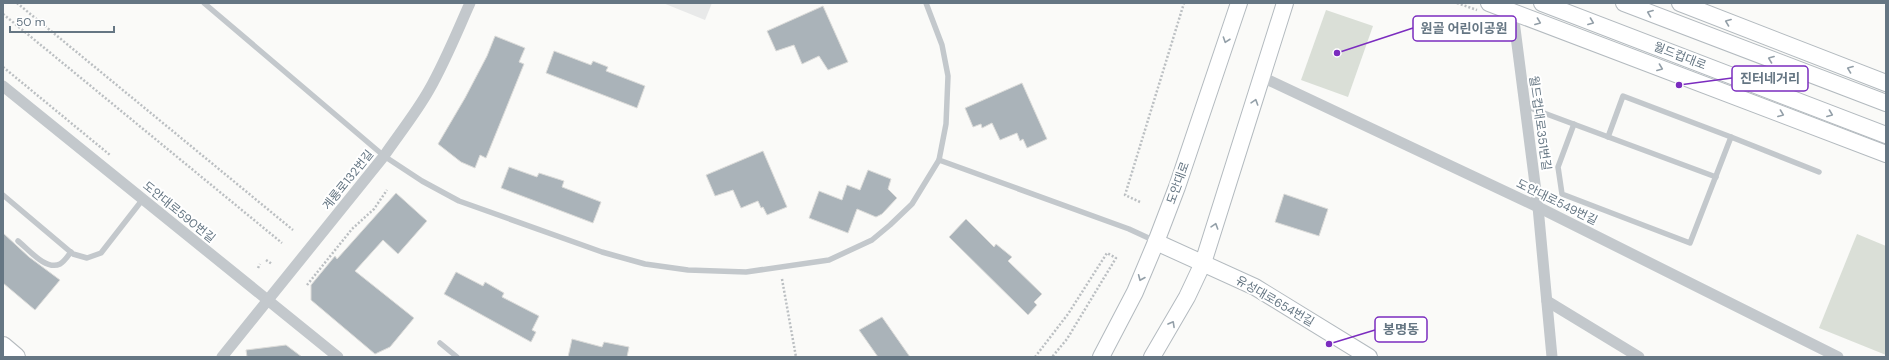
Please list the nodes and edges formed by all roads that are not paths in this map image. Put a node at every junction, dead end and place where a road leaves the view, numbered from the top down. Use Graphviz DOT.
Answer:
graph roads {
  1 [pos="204,3"];
  2 [pos="470,3"];
  3 [pos="926,3"];
  4 [pos="1239,3"];
  5 [pos="1286,3"];
  6 [pos="1489,3"];
  7 [pos="1542,3"];
  8 [pos="1624,3"];
  9 [pos="1680,3"];
  10 [pos="1513,13"];
  11 [pos="1262,77"];
  12 [pos="1886,83"];
  13 [pos="3,86"];
  14 [pos="1886,103"];
  15 [pos="1524,106"];
  16 [pos="1574,124"];
  17 [pos="1886,135"];
  18 [pos="1608,137"];
  19 [pos="1731,137"];
  20 [pos="1886,154"];
  21 [pos="384,156"];
  22 [pos="939,160"];
  23 [pos="1819,172"];
  24 [pos="1716,177"];
  25 [pos="3,195"];
  26 [pos="143,199"];
  27 [pos="1538,207"];
  28 [pos="18,241"];
  29 [pos="1156,242"];
  30 [pos="71,252"];
  31 [pos="1204,263"];
  32 [pos="268,301"];
  33 [pos="1547,301"];
  34 [pos="440,343"];
  35 [pos="3,346"];
  36 [pos="16,357"];
  37 [pos="222,357"];
  38 [pos="338,357"];
  39 [pos="456,357"];
  40 [pos="1101,357"];
  41 [pos="1152,357"];
  42 [pos="1369,357"];
  43 [pos="1552,357"];
  44 [pos="1639,357"];
  45 [pos="1838,357"];
  1 -- 21 [label="lane"];
  2 -- 21 [label="street, 계룡로132번길"];
  3 -- 22 [label="lane"];
  4 -- 29 [label="street, 도안대로, one-way"];
  5 -- 11 [label="street"];
  6 -- 10 [label="street"];
  7 -- 17 [label="street, 월드컵대로, one-way"];
  14 -- 8 [label="street, one-way"];
  12 -- 9 [label="street, one-way"];
  10 -- 15 [label="street, 월드컵대로351번길"];
  10 -- 20 [label="street, one-way"];
  11 -- 27 [label="street, 도안대로549번길"];
  31 -- 11 [label="street, one-way"];
  13 -- 26 [label="street, 도안대로590번길"];
  15 -- 16 [label="lane"];
  15 -- 27 [label="street, 월드컵대로351번길"];
  16 -- 18 [label="lane"];
  16 -- 24 [label="lane"];
  18 -- 19 [label="lane"];
  18 -- 24 [label="lane"];
  19 -- 23 [label="lane"];
  19 -- 24 [label="lane"];
  21 -- 22 [label="lane"];
  21 -- 32 [label="street, 계룡로132번길"];
  22 -- 29 [label="lane"];
  25 -- 30 [label="lane"];
  26 -- 30 [label="lane"];
  26 -- 32 [label="street, 도안대로590번길"];
  27 -- 33 [label="street, 월드컵대로351번길"];
  27 -- 45 [label="street, 도안대로549번길"];
  28 -- 30 [label="lane"];
  29 -- 31 [label="street, 유성대로654번길"];
  29 -- 40 [label="street, 도안대로, one-way"];
  41 -- 31 [label="street, one-way"];
  31 -- 42 [label="street, 유성대로654번길"];
  32 -- 37 [label="street, 계룡로132번길"];
  32 -- 38 [label="street, 도안대로590번길"];
  33 -- 43 [label="street, 월드컵대로351번길"];
  33 -- 44 [label="street"];
  34 -- 39 [label="lane"];
  35 -- 36 [label="main road"];
}
